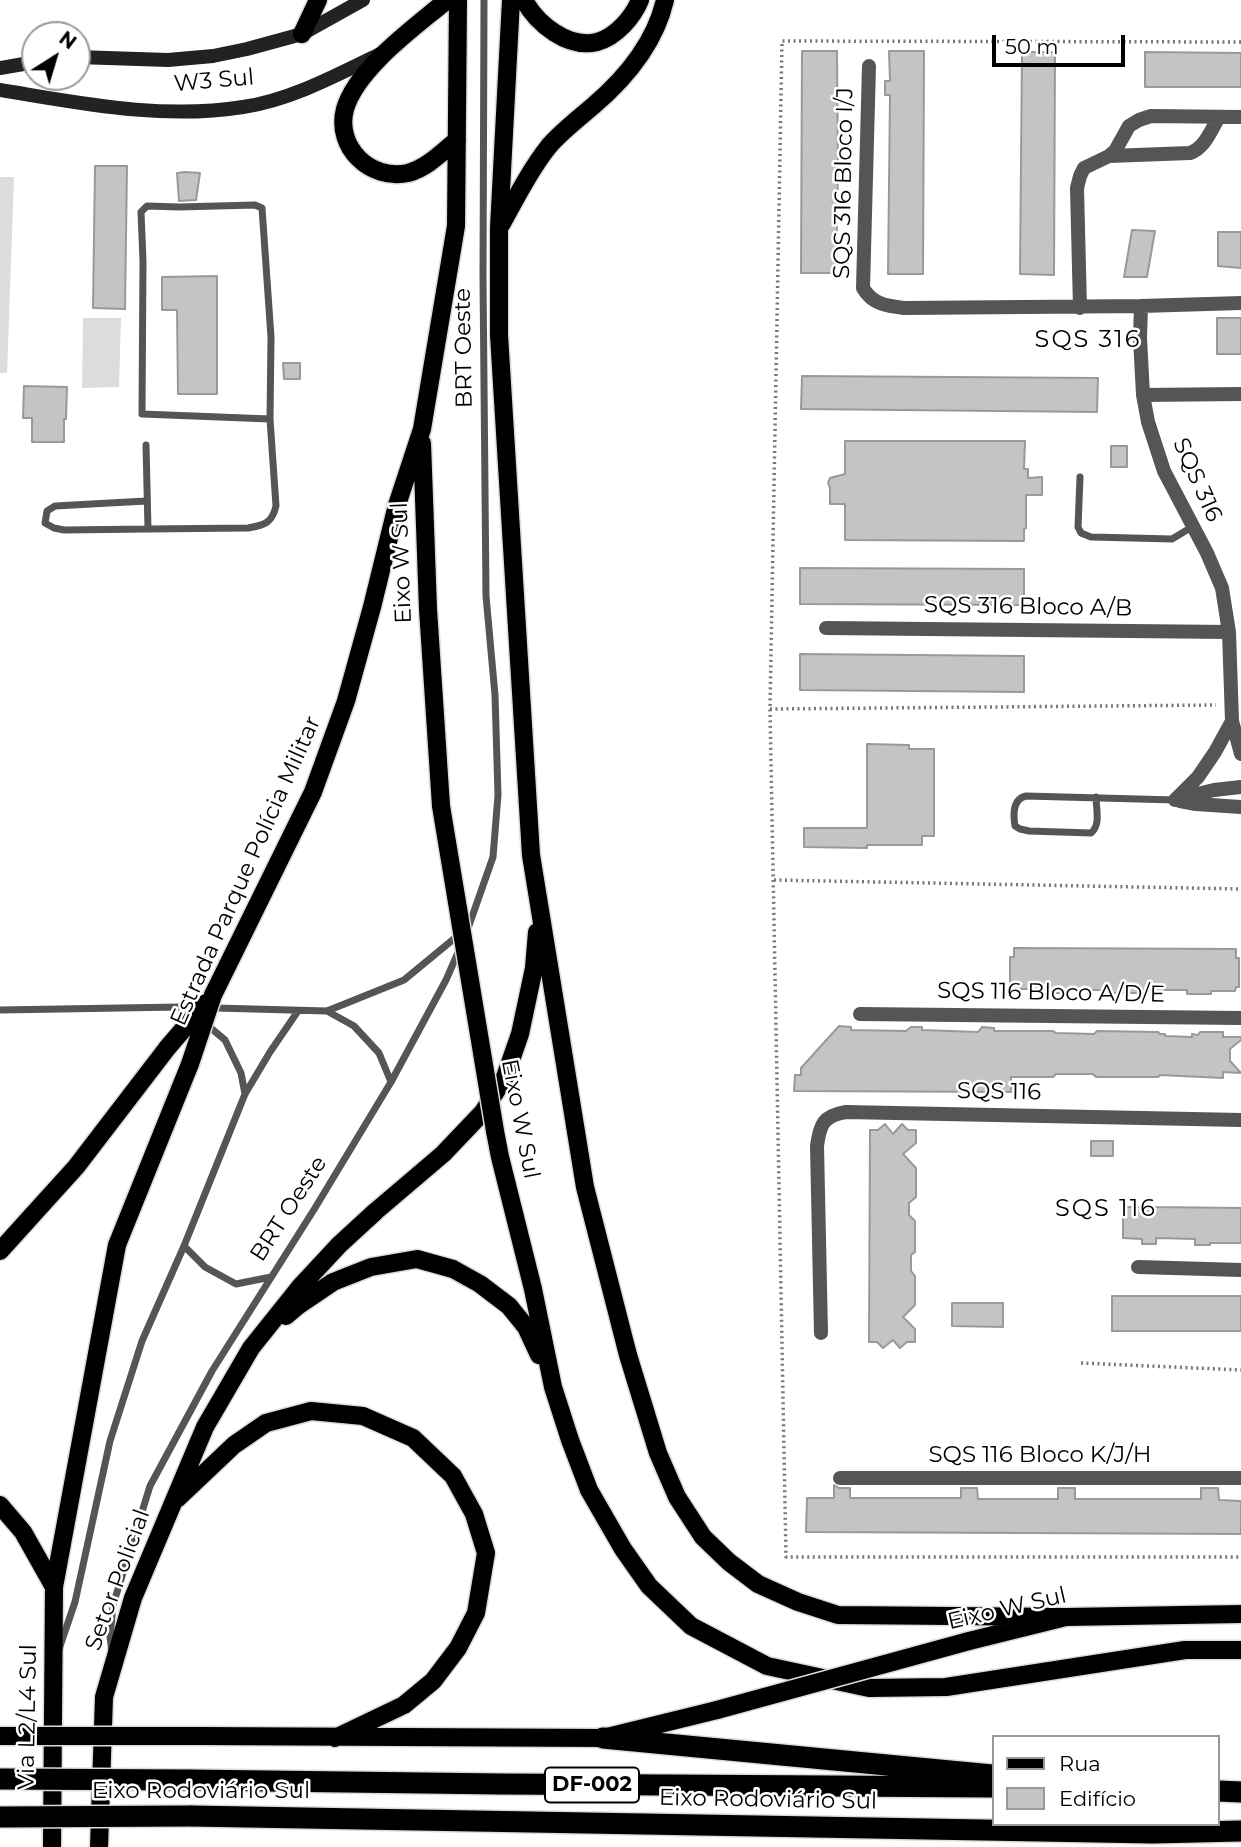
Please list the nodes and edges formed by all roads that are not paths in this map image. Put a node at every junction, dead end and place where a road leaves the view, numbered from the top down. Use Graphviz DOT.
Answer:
graph roads {
  1 [pos="318,0"];
  2 [pos="363,0"];
  3 [pos="447,0"];
  4 [pos="458,0"];
  5 [pos="511,0"];
  6 [pos="524,0"];
  7 [pos="640,0"];
  8 [pos="665,0"];
  9 [pos="484,2"];
  10 [pos="302,34"];
  11 [pos="387,50"];
  12 [pos="91,57"];
  13 [pos="21,64"];
  14 [pos="869,66"];
  15 [pos="0,68"];
  16 [pos="0,90"];
  17 [pos="1219,117"];
  18 [pos="1241,117"];
  19 [pos="457,140"];
  20 [pos="1109,156"];
  21 [pos="499,228"];
  22 [pos="1241,303"];
  23 [pos="1141,306"];
  24 [pos="1080,308"];
  25 [pos="1241,394"];
  26 [pos="1143,395"];
  27 [pos="270,419"];
  28 [pos="422,429"];
  29 [pos="146,445"];
  30 [pos="1080,477"];
  31 [pos="146,501"];
  32 [pos="1192,527"];
  33 [pos="148,528"];
  34 [pos="826,628"];
  35 [pos="1229,632"];
  36 [pos="1236,721"];
  37 [pos="1241,754"];
  38 [pos="1241,787"];
  39 [pos="1096,797"];
  40 [pos="1175,800"];
  41 [pos="1241,807"];
  42 [pos="539,908"];
  43 [pos="469,926"];
  44 [pos="213,995"];
  45 [pos="179,1007"];
  46 [pos="0,1010"];
  47 [pos="327,1011"];
  48 [pos="298,1012"];
  49 [pos="860,1014"];
  50 [pos="1241,1018"];
  51 [pos="391,1082"];
  52 [pos="245,1094"];
  53 [pos="1241,1120"];
  54 [pos="184,1246"];
  55 [pos="0,1251"];
  56 [pos="1138,1267"];
  57 [pos="1241,1270"];
  58 [pos="271,1277"];
  59 [pos="821,1333"];
  60 [pos="251,1348"];
  61 [pos="554,1387"];
  62 [pos="840,1478"];
  63 [pos="1241,1478"];
  64 [pos="171,1504"];
  65 [pos="0,1505"];
  66 [pos="54,1587"];
  67 [pos="1241,1614"];
  68 [pos="1066,1617"];
  69 [pos="1241,1650"];
  70 [pos="54,1666"];
  71 [pos="113,1666"];
  72 [pos="0,1736"];
  73 [pos="335,1738"];
  74 [pos="603,1738"];
  75 [pos="992,1775"];
  76 [pos="0,1779"];
  77 [pos="992,1787"];
  78 [pos="1220,1791"];
  79 [pos="1241,1792"];
  80 [pos="0,1817"];
  81 [pos="1241,1831"];
  82 [pos="1153,1833"];
  83 [pos="52,1847"];
  84 [pos="99,1847"];
  85 [pos="1072,1847"];
  1 -- 10 [label="main road"];
  2 -- 10 [label="street, W3 Sul"];
  3 -- 11 [label="main road, W3 Sul"];
  4 -- 19 [label="main road, Estrada Parque Polícia Militar"];
  5 -- 21 [label="main road"];
  6 -- 7 [label="main road"];
  8 -- 21 [label="main road"];
  9 -- 43 [label="lane, BRT Oeste"];
  10 -- 12 [label="street, W3 Sul"];
  11 -- 16 [label="street, W3 Sul"];
  11 -- 19 [label="main road"];
  13 -- 15 [label="street"];
  14 -- 24 [label="street, SQS 316 Bloco I/J"];
  17 -- 18 [label="street"];
  17 -- 20 [label="street"];
  17 -- 20 [label="street"];
  19 -- 28 [label="main road, Estrada Parque Polícia Militar"];
  20 -- 24 [label="street"];
  21 -- 42 [label="main road"];
  22 -- 23 [label="street"];
  23 -- 24 [label="street"];
  23 -- 26 [label="street, SQS 316"];
  25 -- 26 [label="street"];
  26 -- 32 [label="street, SQS 316"];
  27 -- 27 [label="lane"];
  27 -- 33 [label="lane"];
  28 -- 44 [label="main road, Estrada Parque Polícia Militar"];
  28 -- 61 [label="main road, Eixo W Sul, bridge"];
  29 -- 31 [label="lane"];
  30 -- 32 [label="lane"];
  31 -- 33 [label="lane"];
  31 -- 33 [label="lane"];
  32 -- 35 [label="street, SQS 316"];
  34 -- 35 [label="street, SQS 316 Bloco A/B"];
  35 -- 36 [label="street, SQS 316"];
  36 -- 37 [label="street, SQS 316"];
  36 -- 40 [label="street"];
  38 -- 40 [label="street"];
  39 -- 39 [label="lane"];
  39 -- 40 [label="lane"];
  40 -- 41 [label="street"];
  42 -- 60 [label="main road"];
  42 -- 68 [label="main road"];
  43 -- 47 [label="lane"];
  43 -- 51 [label="lane, BRT Oeste"];
  44 -- 55 [label="main road, bridge"];
  44 -- 66 [label="main road, Estrada Parque Polícia Militar, bridge"];
  45 -- 46 [label="lane"];
  45 -- 48 [label="lane"];
  45 -- 52 [label="lane"];
  47 -- 48 [label="lane"];
  47 -- 51 [label="lane"];
  48 -- 52 [label="lane"];
  49 -- 50 [label="street, SQS 116 Bloco A/D/E"];
  51 -- 58 [label="lane, BRT Oeste"];
  52 -- 54 [label="lane"];
  53 -- 59 [label="street, SQS 116"];
  54 -- 58 [label="lane, BRT Oeste"];
  54 -- 70 [label="lane"];
  56 -- 57 [label="street"];
  58 -- 71 [label="lane"];
  60 -- 61 [label="main road"];
  60 -- 64 [label="main road, Setor Policial"];
  61 -- 69 [label="main road, Eixo W Sul"];
  62 -- 63 [label="street, SQS 116 Bloco K/J/H"];
  64 -- 71 [label="main road, Setor Policial"];
  64 -- 73 [label="main road"];
  65 -- 66 [label="main road"];
  66 -- 70 [label="main road, Via L2/L4 Sul"];
  67 -- 68 [label="main road, Eixo W Sul"];
  68 -- 74 [label="main road, Eixo W Sul, bridge"];
  70 -- 83 [label="main road, Via L2/L4 Sul"];
  71 -- 84 [label="main road, Setor Policial"];
  72 -- 73 [label="main road, Eixo W Sul, bridge"];
  73 -- 74 [label="main road, Eixo W Sul"];
  74 -- 75 [label="highway"];
  76 -- 77 [label="highway, Eixo Rodoviário Sul / DF-002, bridge"];
  78 -- 79 [label="highway"];
  80 -- 82 [label="highway, Eixo Rodoviário Sul / DF-002, bridge"];
  81 -- 82 [label="highway, Eixo Rodoviário Sul / DF-002"];
  82 -- 85 [label="highway"];
}
